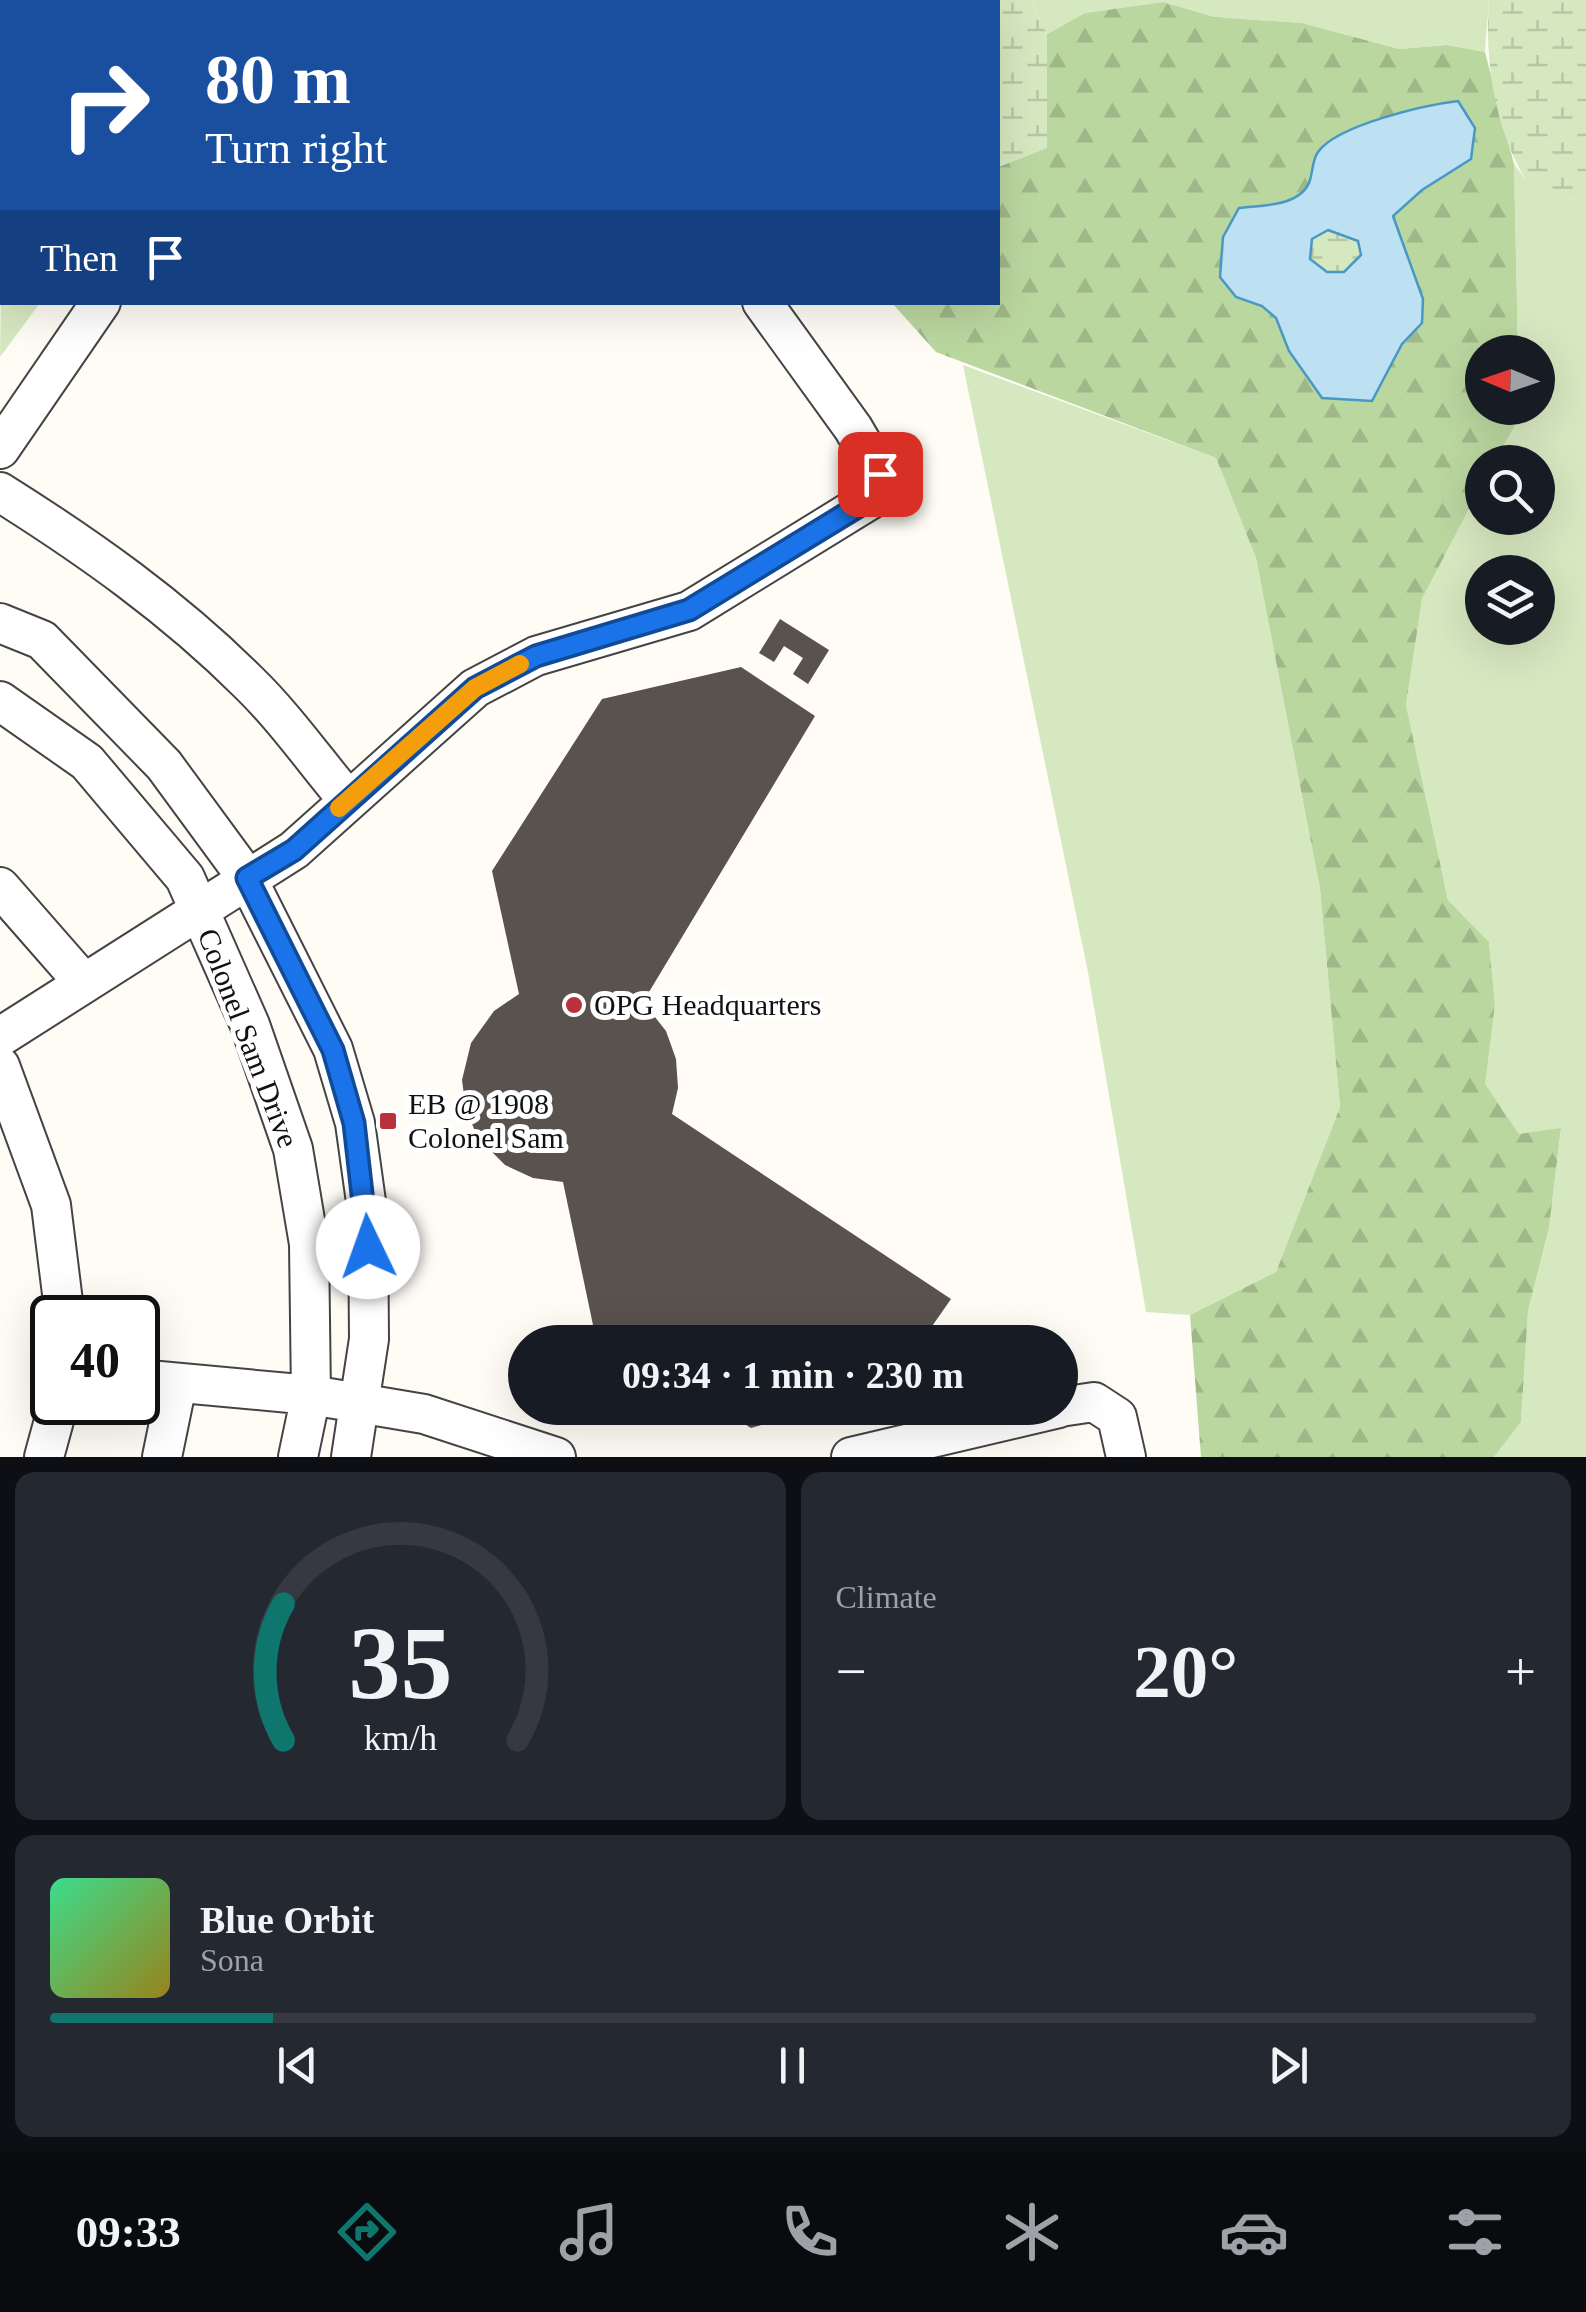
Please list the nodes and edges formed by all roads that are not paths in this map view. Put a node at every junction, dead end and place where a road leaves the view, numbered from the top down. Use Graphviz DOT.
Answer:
graph roads {
  1 [pos="99,305"];
  2 [pos="764,305"];
  3 [pos="0,449"];
  4 [pos="0,492"];
  5 [pos="0,622"];
  6 [pos="0,701"];
  7 [pos="348,800"];
  8 [pos="247,878"];
  9 [pos="0,887"];
  10 [pos="199,910"];
  11 [pos="84,983"];
  12 [pos="0,1037"];
  13 [pos="0,1066"];
  14 [pos="62,1295"];
  15 [pos="160,1382"];
  16 [pos="178,1384"];
  17 [pos="311,1395"];
  18 [pos="1078,1404"];
  19 [pos="361,1405"];
  20 [pos="53,1425"];
  21 [pos="985,1425"];
  22 [pos="491,1447"];
  23 [pos="44,1457"];
  24 [pos="162,1457"];
  25 [pos="298,1457"];
  26 [pos="351,1457"];
  27 [pos="556,1457"];
  28 [pos="852,1457"];
  29 [pos="1126,1457"];
  1 -- 3 [label="street"];
  2 -- 7 [label="street"];
  4 -- 7 [label="street"];
  5 -- 8 [label="street, Colonel Sam Drive"];
  6 -- 10 [label="street, Colonel Sam Drive"];
  7 -- 8 [label="street"];
  8 -- 10 [label="street"];
  8 -- 19 [label="street, Colonel Sam Drive"];
  9 -- 11 [label="street"];
  10 -- 11 [label="street"];
  10 -- 17 [label="street, Colonel Sam Drive"];
  11 -- 12 [label="street"];
  13 -- 14 [label="street"];
  15 -- 16 [label="street"];
  16 -- 17 [label="street"];
  16 -- 24 [label="street"];
  17 -- 19 [label="street"];
  17 -- 25 [label="street, Colonel Sam Drive"];
  18 -- 29 [label="street"];
  19 -- 22 [label="street"];
  19 -- 26 [label="street, Colonel Sam Drive"];
  20 -- 23 [label="street"];
  21 -- 28 [label="street"];
  22 -- 27 [label="street"];
}
